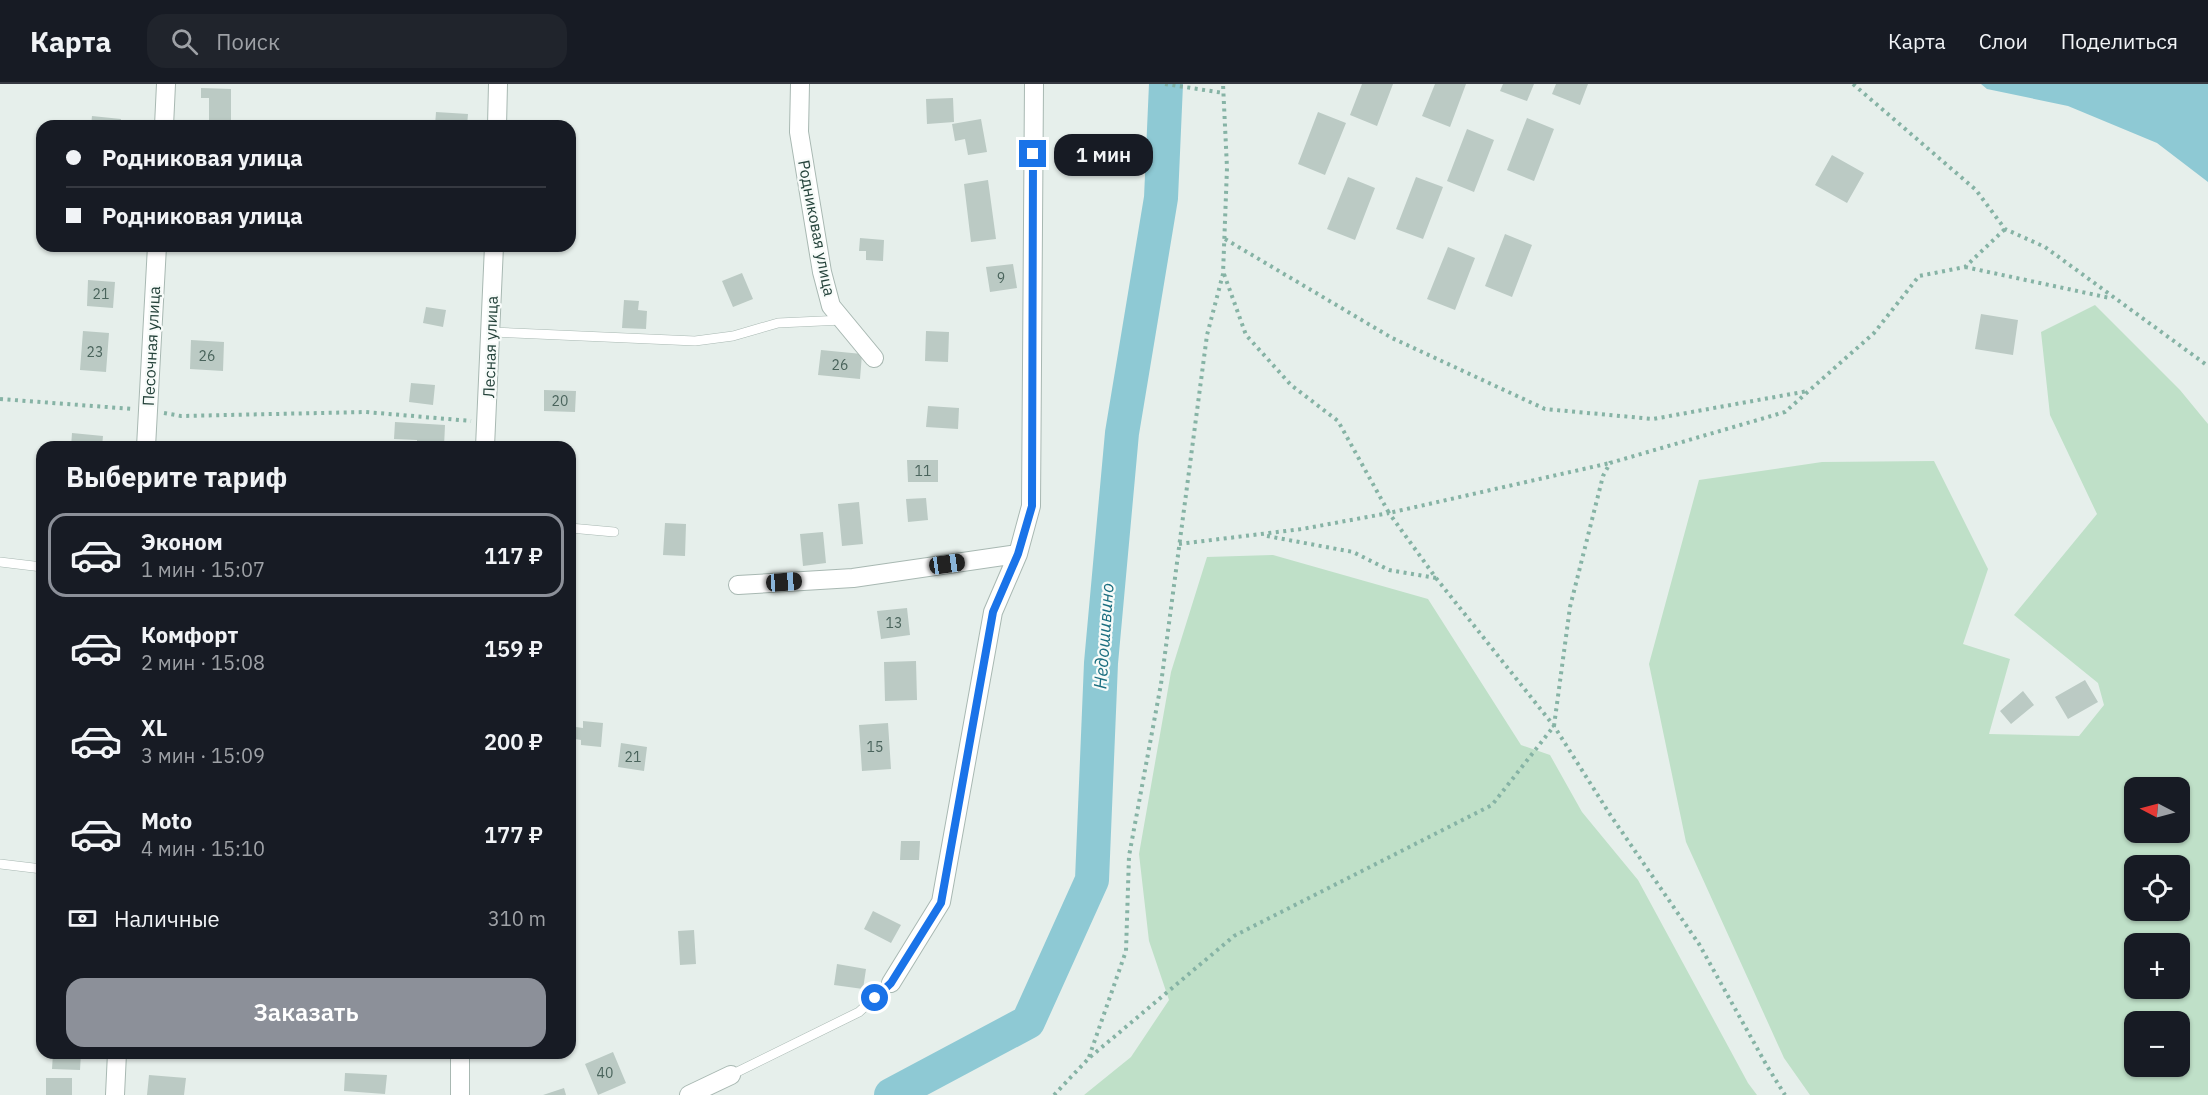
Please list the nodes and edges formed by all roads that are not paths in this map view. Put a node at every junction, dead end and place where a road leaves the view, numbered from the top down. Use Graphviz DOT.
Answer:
graph roads {
  1 [pos="166,84"];
  2 [pos="498,84"];
  3 [pos="800,84"];
  4 [pos="1034,84"];
  5 [pos="164,120"];
  6 [pos="497,120"];
  7 [pos="157,252"];
  8 [pos="494,252"];
  9 [pos="843,320"];
  10 [pos="491,332"];
  11 [pos="873,358"];
  12 [pos="146,441"];
  13 [pos="485,441"];
  14 [pos="576,529"];
  15 [pos="614,532"];
  16 [pos="1018,554"];
  17 [pos="0,562"];
  18 [pos="36,566"];
  19 [pos="738,585"];
  20 [pos="0,864"];
  21 [pos="36,868"];
  22 [pos="891,983"];
  23 [pos="117,1059"];
  24 [pos="460,1059"];
  25 [pos="731,1075"];
  26 [pos="115,1095"];
  27 [pos="460,1095"];
  28 [pos="689,1095"];
  1 -- 5 [label="street"];
  2 -- 6 [label="street"];
  3 -- 9 [label="street, Родниковая улица"];
  4 -- 16 [label="street"];
  7 -- 12 [label="street, Песочная улица"];
  8 -- 10 [label="street, Лесная улица"];
  9 -- 10 [label="lane"];
  9 -- 11 [label="street, Родниковая улица"];
  10 -- 13 [label="street, Лесная улица"];
  14 -- 15 [label="lane"];
  16 -- 19 [label="street"];
  16 -- 22 [label="street"];
  17 -- 18 [label="lane"];
  20 -- 21 [label="lane"];
  22 -- 25 [label="lane"];
  23 -- 26 [label="street"];
  24 -- 27 [label="street"];
  25 -- 28 [label="street"];
}
